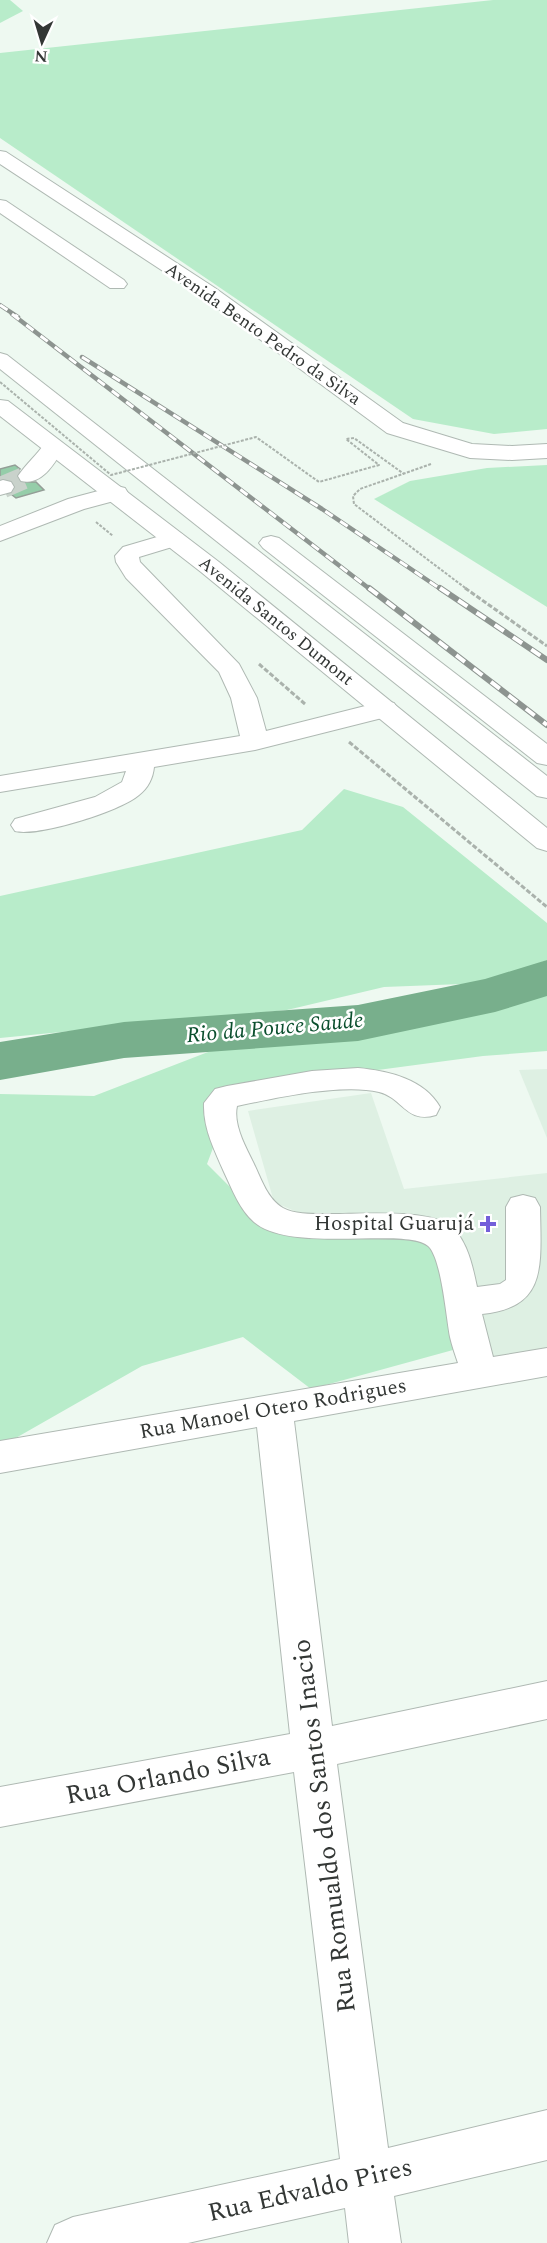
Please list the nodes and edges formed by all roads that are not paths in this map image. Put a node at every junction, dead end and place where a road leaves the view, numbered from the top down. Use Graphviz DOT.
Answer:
graph roads {
  1 [pos="0,156"];
  2 [pos="0,205"];
  3 [pos="117,284"];
  4 [pos="0,335"];
  5 [pos="0,359"];
  6 [pos="0,406"];
  7 [pos="53,448"];
  8 [pos="547,451"];
  9 [pos="29,476"];
  10 [pos="117,494"];
  11 [pos="208,494"];
  12 [pos="76,504"];
  13 [pos="0,512"];
  14 [pos="255,531"];
  15 [pos="0,534"];
  16 [pos="174,539"];
  17 [pos="386,709"];
  18 [pos="255,742"];
  19 [pos="547,757"];
  20 [pos="140,761"];
  21 [pos="0,784"];
  22 [pos="547,790"];
  23 [pos="25,825"];
  24 [pos="547,842"];
  25 [pos="424,1107"];
  26 [pos="523,1207"];
  27 [pos="462,1302"];
  28 [pos="547,1362"];
  29 [pos="480,1374"];
  30 [pos="274,1408"];
  31 [pos="0,1457"];
  32 [pos="547,1700"];
  33 [pos="313,1749"];
  34 [pos="0,1807"];
  35 [pos="547,2135"];
  36 [pos="367,2178"];
  37 [pos="73,2243"];
  38 [pos="375,2243"];
  1 -- 8 [label="street, Avenida Bento Pedro da Silva"];
  2 -- 3 [label="street"];
  4 -- 11 [label="street"];
  5 -- 22 [label="street, Avenida Santos Dumont"];
  6 -- 7 [label="street, Avenida Santos Dumont"];
  7 -- 9 [label="street"];
  7 -- 10 [label="street, Avenida Santos Dumont"];
  10 -- 12 [label="street"];
  10 -- 16 [label="street, Avenida Santos Dumont"];
  12 -- 13 [label="street"];
  12 -- 15 [label="street"];
  14 -- 19 [label="street"];
  16 -- 17 [label="street, Avenida Santos Dumont"];
  16 -- 18 [label="street"];
  17 -- 18 [label="street"];
  17 -- 24 [label="street, Avenida Santos Dumont"];
  18 -- 20 [label="street"];
  20 -- 21 [label="street"];
  20 -- 23 [label="street"];
  25 -- 27 [label="street"];
  26 -- 27 [label="street"];
  27 -- 29 [label="street"];
  28 -- 29 [label="street, Rua Manoel Otero Rodrigues"];
  29 -- 30 [label="street, Rua Manoel Otero Rodrigues"];
  30 -- 31 [label="street, Rua Manoel Otero Rodrigues"];
  30 -- 33 [label="street, Rua Romualdo dos Santos Inacio"];
  32 -- 33 [label="street, Rua Orlando Silva"];
  33 -- 34 [label="street, Rua Orlando Silva"];
  33 -- 36 [label="street, Rua Romualdo dos Santos Inacio"];
  35 -- 36 [label="street, Rua Edvaldo Pires"];
  36 -- 37 [label="street, Rua Edvaldo Pires"];
  36 -- 38 [label="street, Rua Romualdo dos Santos Inacio"];
}
